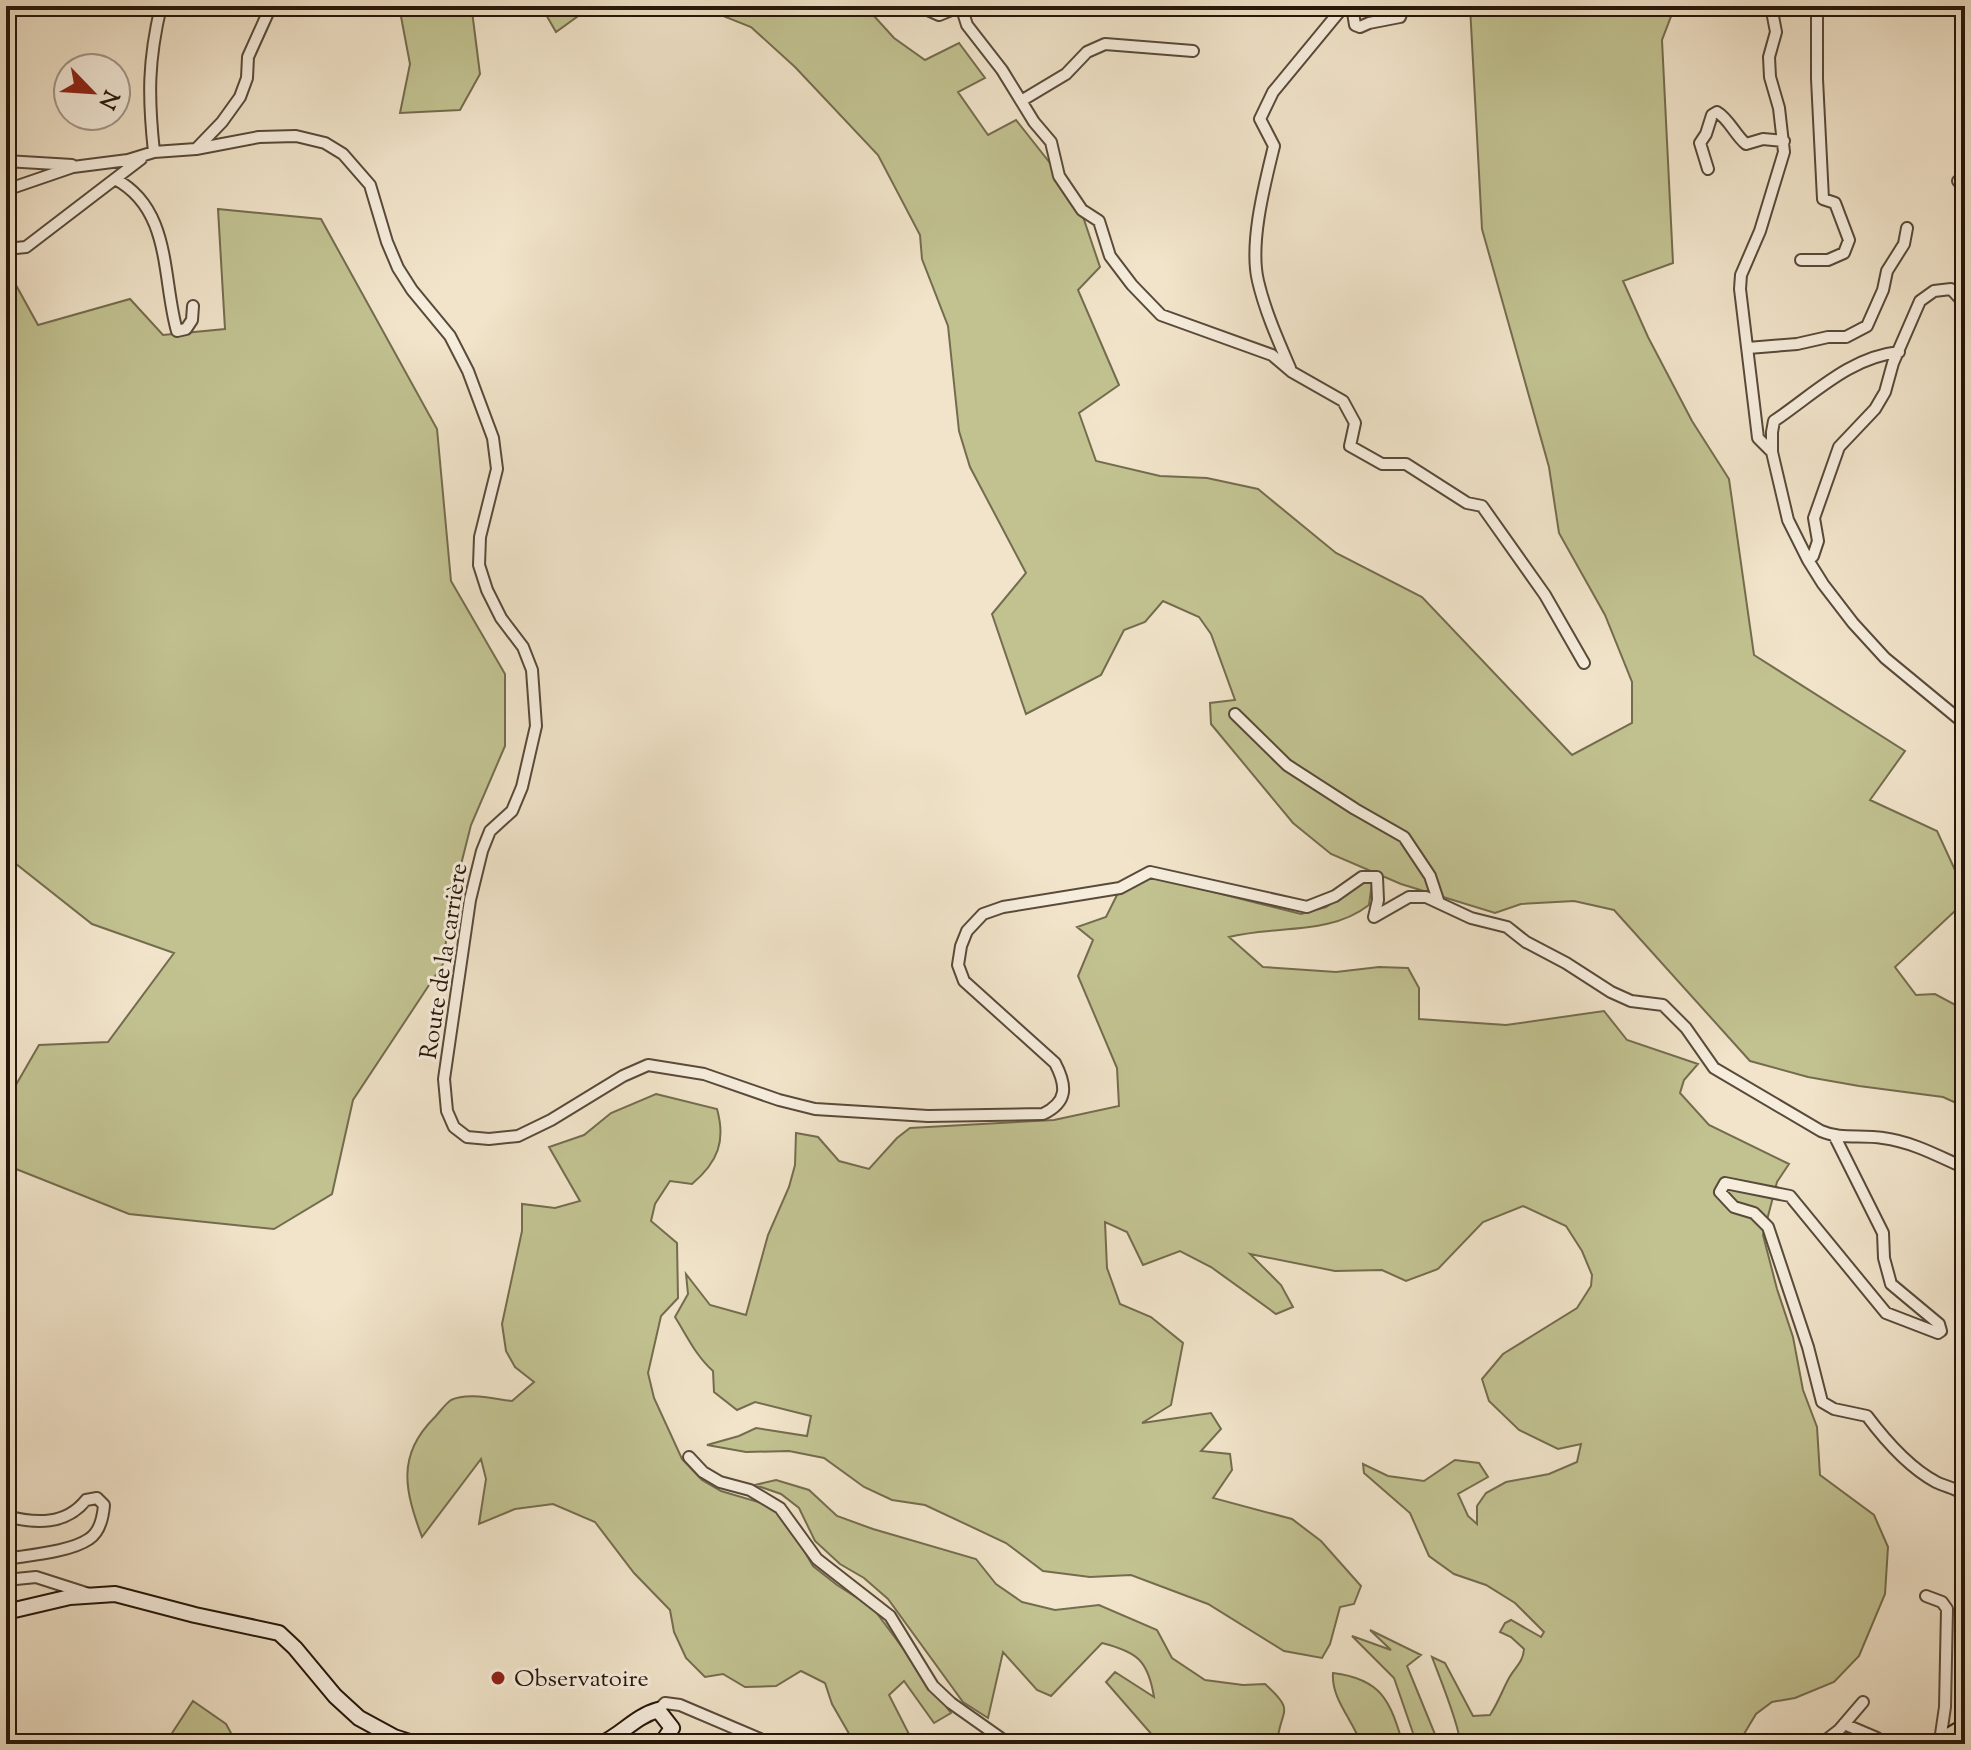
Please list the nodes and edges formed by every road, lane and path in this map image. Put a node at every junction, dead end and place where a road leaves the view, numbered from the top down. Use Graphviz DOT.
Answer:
graph roads {
  1 [pos="161,6"];
  2 [pos="271,6"];
  3 [pos="919,6"];
  4 [pos="961,6"];
  5 [pos="1344,6"];
  6 [pos="1352,6"];
  7 [pos="1404,6"];
  8 [pos="1771,6"];
  9 [pos="1817,6"];
  10 [pos="1193,51"];
  11 [pos="1021,101"];
  12 [pos="1784,141"];
  13 [pos="196,149"];
  14 [pos="154,152"];
  15 [pos="143,157"];
  16 [pos="6,161"];
  17 [pos="84,166"];
  18 [pos="1708,169"];
  19 [pos="115,179"];
  20 [pos="6,190"];
  21 [pos="1907,228"];
  22 [pos="6,249"];
  23 [pos="1801,260"];
  24 [pos="1965,304"];
  25 [pos="193,306"];
  26 [pos="1748,348"];
  27 [pos="1899,352"];
  28 [pos="1292,372"];
  29 [pos="1772,452"];
  30 [pos="1808,560"];
  31 [pos="1584,663"];
  32 [pos="1235,714"];
  33 [pos="1965,724"];
  34 [pos="1439,903"];
  35 [pos="1835,1137"];
  36 [pos="1965,1168"];
  37 [pos="689,1457"];
  38 [pos="1965,1495"];
  39 [pos="6,1516"];
  40 [pos="6,1559"];
  41 [pos="6,1580"];
  42 [pos="91,1595"];
  43 [pos="1926,1596"];
  44 [pos="6,1612"];
  45 [pos="1863,1702"];
  46 [pos="658,1710"];
  47 [pos="1844,1724"];
  48 [pos="1963,1733"];
  49 [pos="1877,1738"];
  50 [pos="780,1742"];
  51 [pos="766,1743"];
  52 [pos="1939,1743"];
  53 [pos="416,1744"];
  54 [pos="601,1744"];
  55 [pos="661,1744"];
  56 [pos="1009,1744"];
  57 [pos="1821,1744"];
  1 -- 14 [label="street"];
  2 -- 13 [label="street"];
  3 -- 4 [label="street"];
  4 -- 11 [label="street"];
  5 -- 28 [label="street"];
  6 -- 7 [label="street"];
  8 -- 12 [label="street"];
  9 -- 23 [label="street"];
  10 -- 11 [label="street"];
  11 -- 28 [label="street"];
  12 -- 18 [label="street"];
  12 -- 26 [label="street"];
  13 -- 14 [label="street, Route de la carrière"];
  13 -- 34 [label="street, Route de la carrière"];
  14 -- 15 [label="street, Route de la carrière"];
  15 -- 17 [label="street, Route de la carrière"];
  15 -- 19 [label="street"];
  16 -- 17 [label="street"];
  17 -- 20 [label="street, Route de la carrière"];
  19 -- 22 [label="street"];
  19 -- 25 [label="street"];
  21 -- 26 [label="street"];
  24 -- 27 [label="street"];
  26 -- 29 [label="street"];
  27 -- 29 [label="street"];
  27 -- 30 [label="street"];
  28 -- 31 [label="street"];
  29 -- 30 [label="street"];
  30 -- 33 [label="street"];
  32 -- 34 [label="street"];
  34 -- 35 [label="street"];
  35 -- 36 [label="street"];
  35 -- 38 [label="street"];
  37 -- 56 [label="street"];
  39 -- 40 [label="street"];
  41 -- 42 [label="street"];
  42 -- 44 [label="street"];
  42 -- 53 [label="street"];
  43 -- 52 [label="street"];
  45 -- 47 [label="street"];
  46 -- 51 [label="street"];
  46 -- 54 [label="street"];
  46 -- 55 [label="street"];
  47 -- 49 [label="street"];
  47 -- 57 [label="street"];
  48 -- 52 [label="main road"];
  50 -- 51 [label="street"];
}
